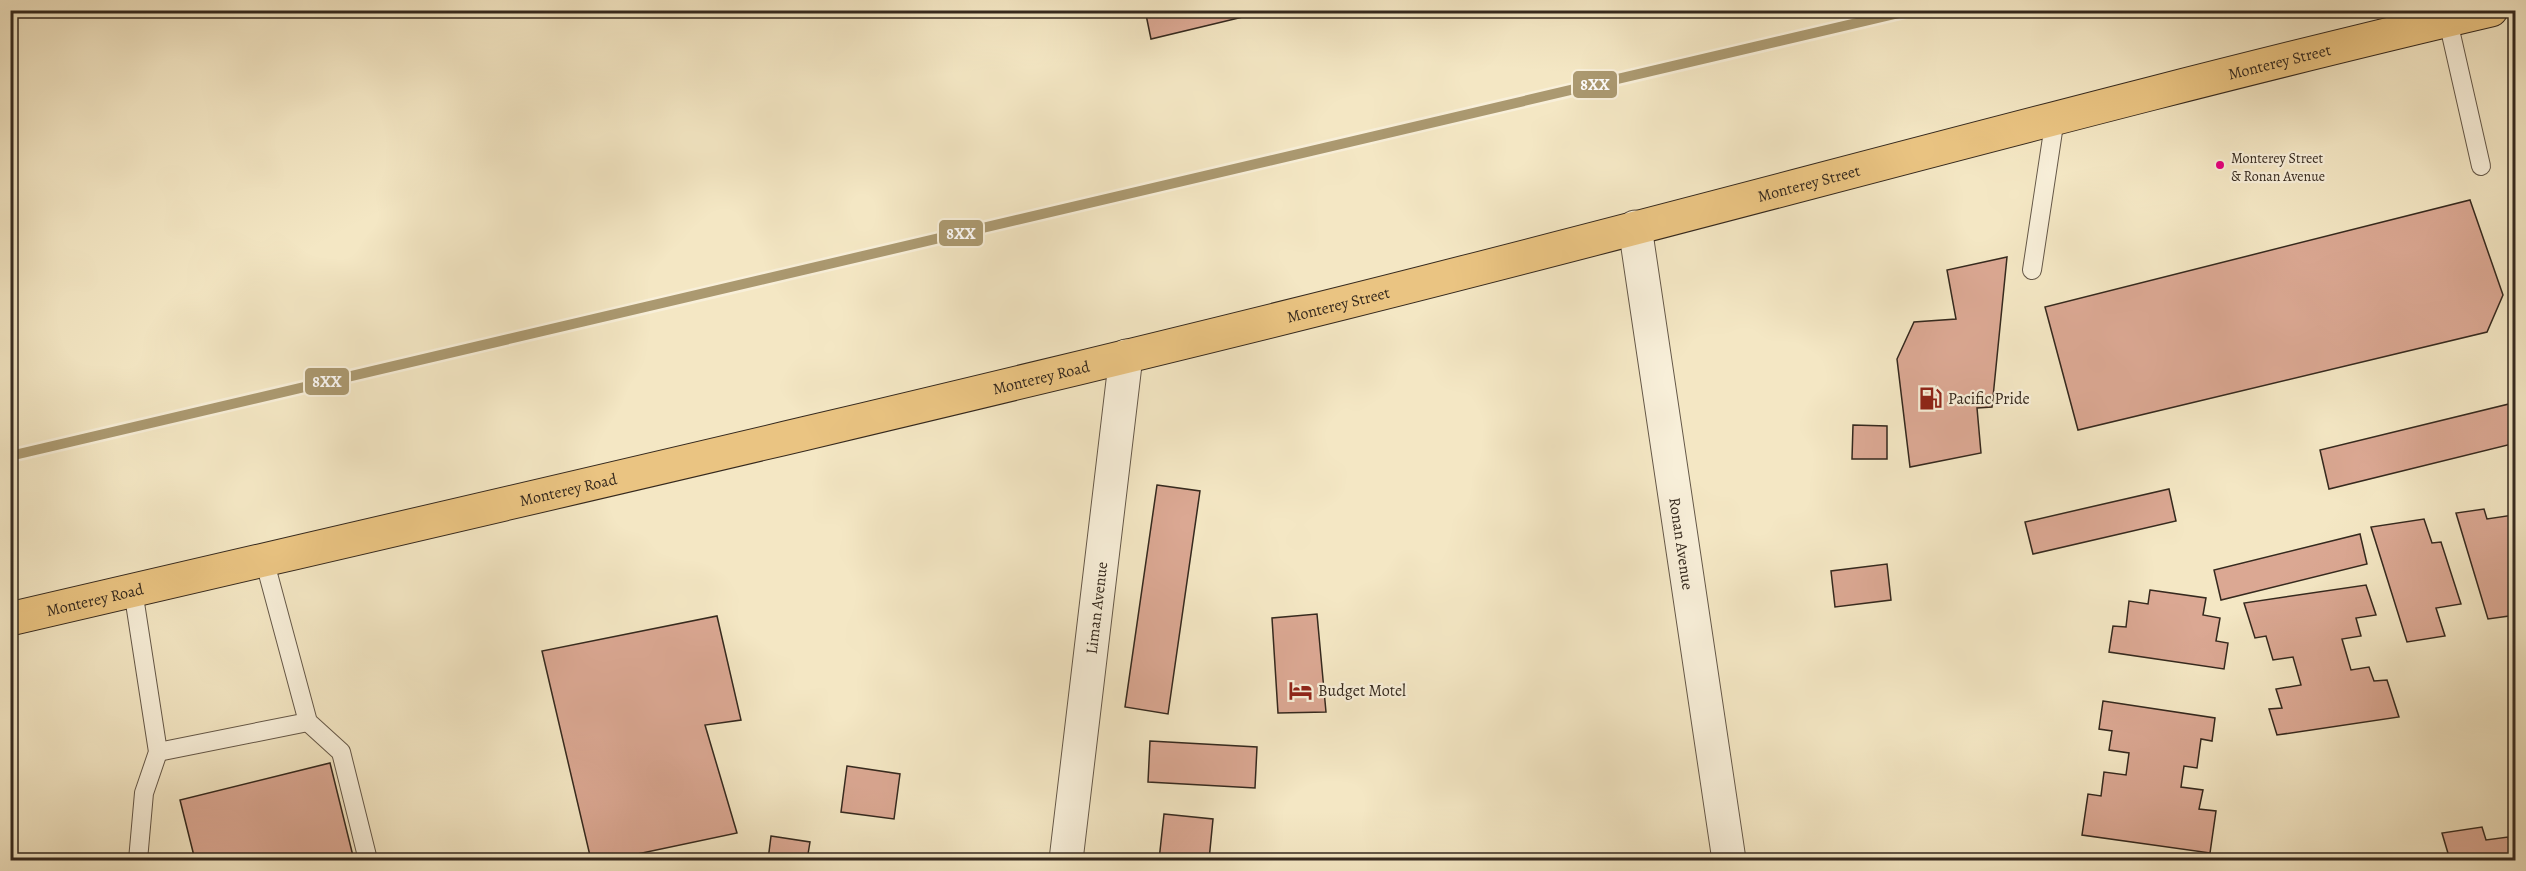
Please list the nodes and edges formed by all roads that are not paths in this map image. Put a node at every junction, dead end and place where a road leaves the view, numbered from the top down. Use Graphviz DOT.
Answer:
graph roads {
  1 [pos="2491,10"];
  2 [pos="2448,21"];
  3 [pos="2055,118"];
  4 [pos="2481,166"];
  5 [pos="1635,227"];
  6 [pos="2032,270"];
  7 [pos="1126,357"];
  8 [pos="264,559"];
  9 [pos="133,591"];
  10 [pos="10,619"];
  11 [pos="308,722"];
  12 [pos="158,752"];
  13 [pos="138,861"];
  14 [pos="368,861"];
  15 [pos="1066,861"];
  16 [pos="1730,861"];
  1 -- 2 [label="main road, Monterey Street"];
  2 -- 3 [label="main road, Monterey Street"];
  2 -- 4 [label="lane"];
  3 -- 5 [label="main road, Monterey Street"];
  3 -- 6 [label="lane"];
  5 -- 7 [label="main road, Monterey Street"];
  5 -- 16 [label="street, Ronan Avenue"];
  7 -- 8 [label="main road, Monterey Road"];
  7 -- 15 [label="street, Liman Avenue"];
  8 -- 9 [label="main road, Monterey Road"];
  8 -- 11 [label="lane"];
  9 -- 10 [label="main road, Monterey Road"];
  9 -- 12 [label="lane"];
  11 -- 12 [label="lane"];
  11 -- 14 [label="lane"];
  12 -- 13 [label="lane"];
}
